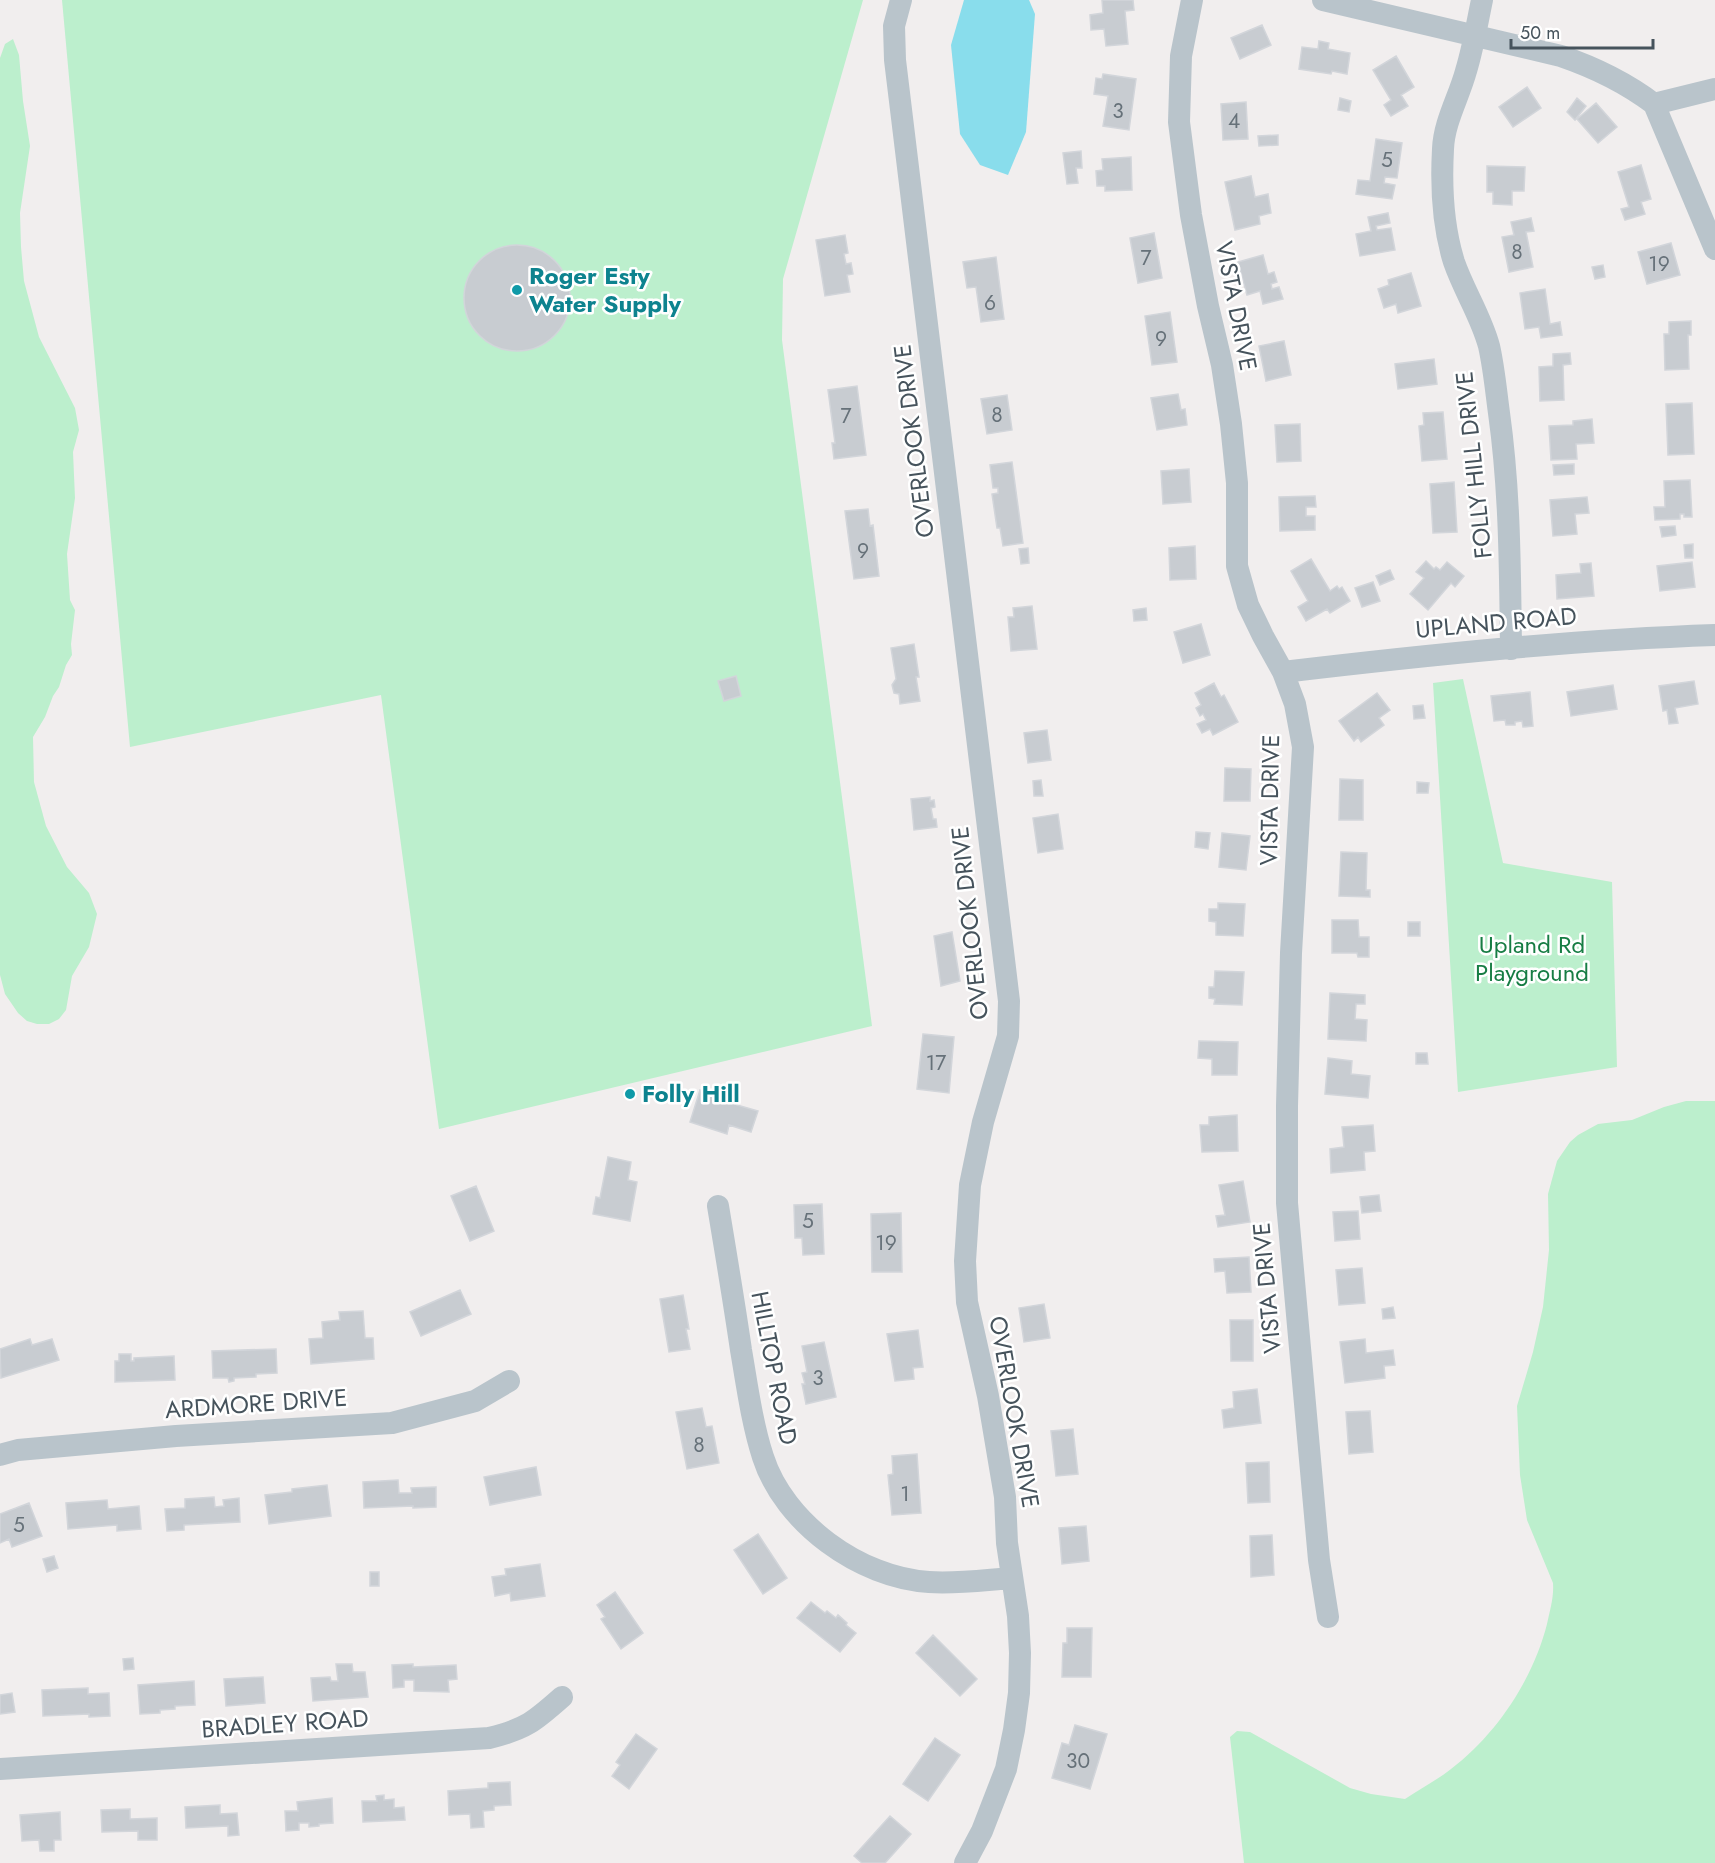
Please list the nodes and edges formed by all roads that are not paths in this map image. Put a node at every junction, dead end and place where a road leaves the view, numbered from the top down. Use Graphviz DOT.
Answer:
graph roads {
  1 [pos="901,0"];
  2 [pos="1192,0"];
  3 [pos="1323,0"];
  4 [pos="1482,0"];
  5 [pos="1474,36"];
  6 [pos="1715,88"];
  7 [pos="1654,104"];
  8 [pos="1715,249"];
  9 [pos="1715,635"];
  10 [pos="1511,649"];
  11 [pos="1283,672"];
  12 [pos="718,1206"];
  13 [pos="509,1381"];
  14 [pos="0,1455"];
  15 [pos="1011,1578"];
  16 [pos="1328,1617"];
  17 [pos="562,1697"];
  18 [pos="0,1769"];
  19 [pos="965,1863"];
  1 -- 15 [label="street, OVERLOOK DRIVE"];
  2 -- 11 [label="street, VISTA DRIVE"];
  3 -- 5 [label="street"];
  4 -- 5 [label="street, FOLLY HILL DRIVE"];
  5 -- 7 [label="street"];
  5 -- 10 [label="street, FOLLY HILL DRIVE"];
  6 -- 7 [label="street"];
  7 -- 8 [label="street"];
  9 -- 10 [label="street, UPLAND ROAD"];
  10 -- 11 [label="street, UPLAND ROAD"];
  11 -- 16 [label="street, VISTA DRIVE"];
  12 -- 15 [label="street, HILLTOP ROAD"];
  13 -- 14 [label="street, ARDMORE DRIVE"];
  15 -- 19 [label="street, OVERLOOK DRIVE"];
  17 -- 18 [label="street, BRADLEY ROAD"];
}
